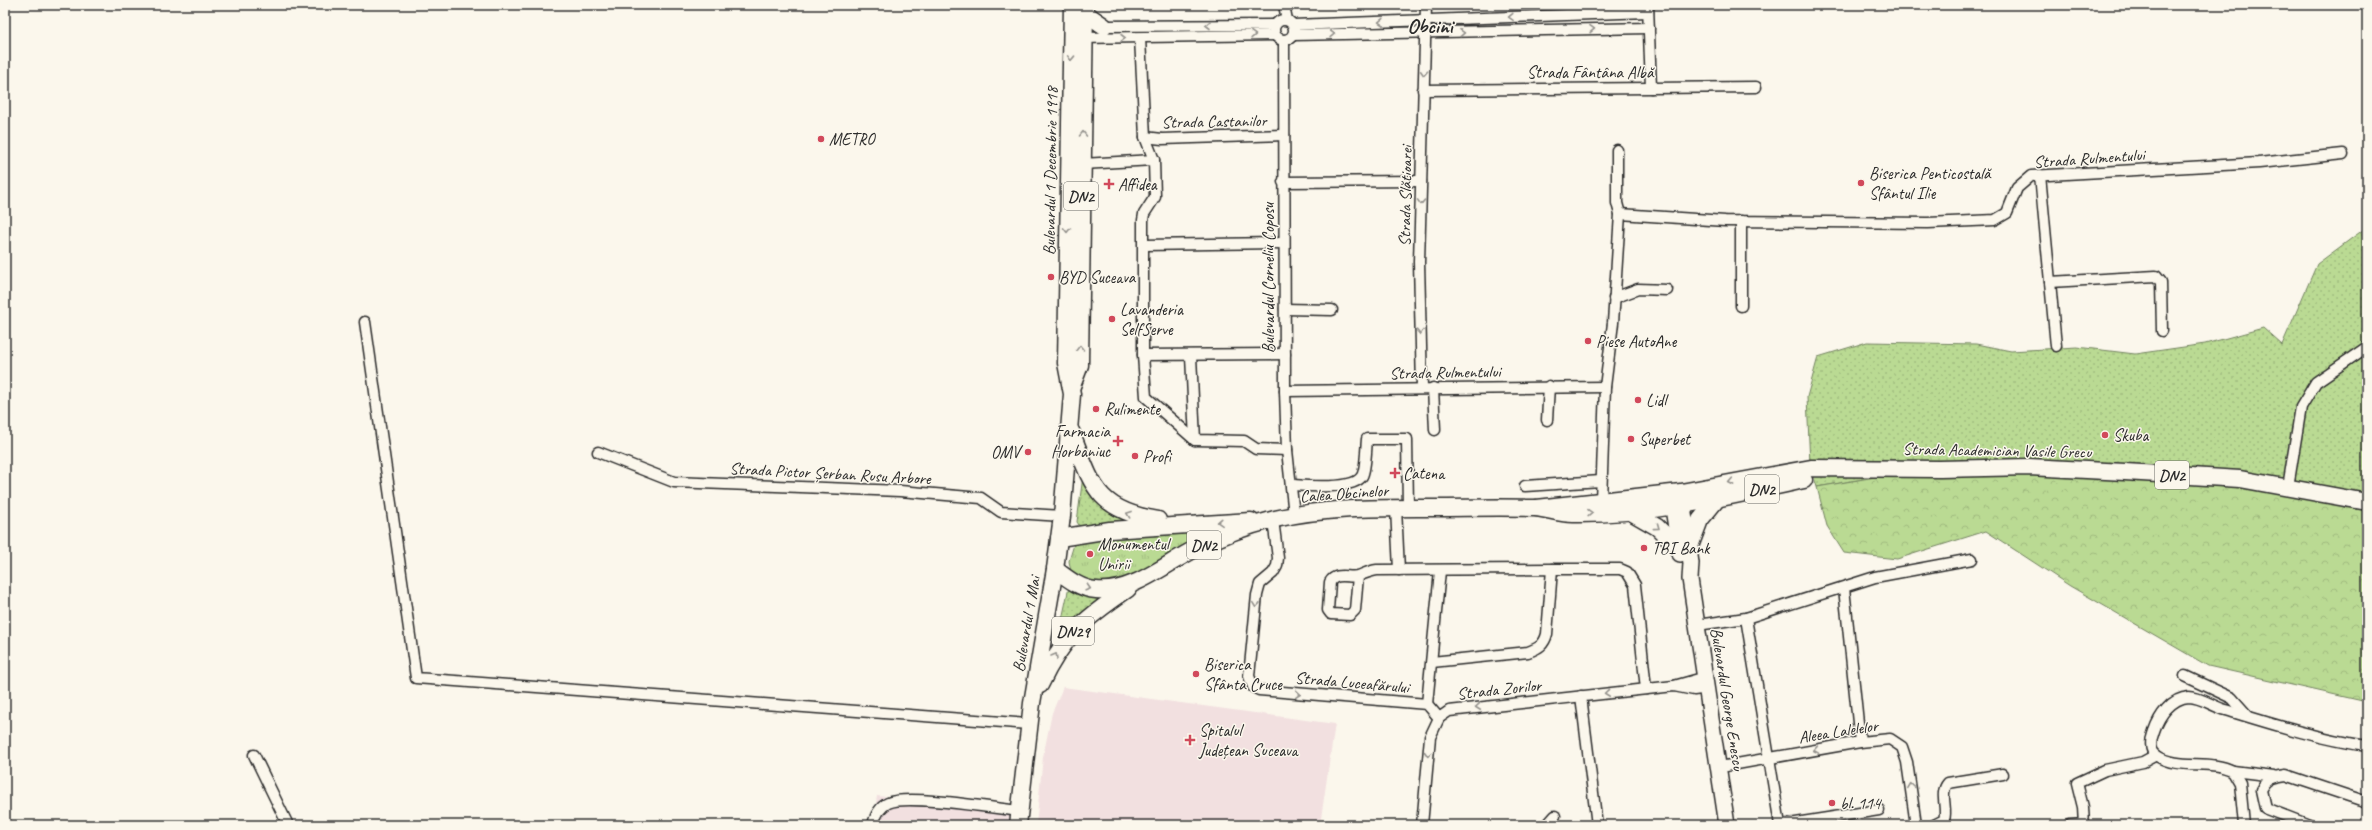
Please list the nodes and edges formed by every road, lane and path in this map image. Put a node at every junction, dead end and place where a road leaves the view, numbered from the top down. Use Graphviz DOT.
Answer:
graph roads {
  1 [pos="1426,5"];
  2 [pos="1648,9"];
  3 [pos="1426,20"];
  4 [pos="1079,22"];
  5 [pos="1104,26"];
  6 [pos="1284,28"];
  7 [pos="1649,28"];
  8 [pos="1426,34"];
  9 [pos="1140,38"];
  10 [pos="1756,87"];
  11 [pos="1651,88"];
  12 [pos="1424,90"];
  13 [pos="1284,135"];
  14 [pos="1145,137"];
  15 [pos="1617,150"];
  16 [pos="2343,154"];
  17 [pos="1154,160"];
  18 [pos="1082,164"];
  19 [pos="2040,175"];
  20 [pos="1421,181"];
  21 [pos="1283,182"];
  22 [pos="1620,214"];
  23 [pos="1741,221"];
  24 [pos="1284,243"];
  25 [pos="1144,245"];
  26 [pos="2050,282"];
  27 [pos="1667,290"];
  28 [pos="1614,298"];
  29 [pos="1741,306"];
  30 [pos="1285,309"];
  31 [pos="1332,310"];
  32 [pos="365,322"];
  33 [pos="2162,331"];
  34 [pos="2056,346"];
  35 [pos="2367,346"];
  36 [pos="1285,354"];
  37 [pos="1143,355"];
  38 [pos="1191,356"];
  39 [pos="1072,386"];
  40 [pos="1550,386"];
  41 [pos="1605,387"];
  42 [pos="1422,388"];
  43 [pos="1433,388"];
  44 [pos="1285,391"];
  45 [pos="1547,420"];
  46 [pos="1070,429"];
  47 [pos="1434,430"];
  48 [pos="1195,440"];
  49 [pos="1287,450"];
  50 [pos="598,452"];
  51 [pos="1840,469"];
  52 [pos="1601,481"];
  53 [pos="1291,485"];
  54 [pos="1525,486"];
  55 [pos="2288,487"];
  56 [pos="1718,498"];
  57 [pos="1677,499"];
  58 [pos="1601,501"];
  59 [pos="2367,502"];
  60 [pos="1402,508"];
  61 [pos="1537,508"];
  62 [pos="1631,512"];
  63 [pos="1294,515"];
  64 [pos="1062,516"];
  65 [pos="1273,520"];
  66 [pos="1181,524"];
  67 [pos="1059,538"];
  68 [pos="1684,549"];
  69 [pos="1972,559"];
  70 [pos="1055,569"];
  71 [pos="1552,569"];
  72 [pos="1399,570"];
  73 [pos="1440,571"];
  74 [pos="1358,576"];
  75 [pos="1139,581"];
  76 [pos="1844,588"];
  77 [pos="1746,618"];
  78 [pos="1698,625"];
  79 [pos="1432,662"];
  80 [pos="2185,676"];
  81 [pos="1707,682"];
  82 [pos="1646,689"];
  83 [pos="1581,696"];
  84 [pos="1032,703"];
  85 [pos="1427,704"];
  86 [pos="2248,716"];
  87 [pos="1439,718"];
  88 [pos="1029,724"];
  89 [pos="1860,742"];
  90 [pos="2367,746"];
  91 [pos="254,755"];
  92 [pos="2156,756"];
  93 [pos="1769,758"];
  94 [pos="1720,767"];
  95 [pos="2233,771"];
  96 [pos="2003,774"];
  97 [pos="2274,776"];
  98 [pos="2367,802"];
  99 [pos="1879,810"];
  100 [pos="1555,816"];
  101 [pos="1018,818"];
  102 [pos="1946,823"];
  103 [pos="2084,824"];
  104 [pos="288,825"];
  105 [pos="873,825"];
  106 [pos="1422,825"];
  107 [pos="1548,825"];
  108 [pos="1597,825"];
  109 [pos="1727,825"];
  110 [pos="1781,825"];
  111 [pos="1916,825"];
  112 [pos="1934,825"];
  113 [pos="2070,825"];
  114 [pos="2244,825"];
  115 [pos="2309,825"];
  1 -- 3 [label="street, Strada Slătioarei"];
  2 -- 3 [label="street, one-way"];
  2 -- 7 [label="street"];
  3 -- 6 [label="street, one-way"];
  3 -- 8 [label="street, Strada Slătioarei"];
  4 -- 5 [label="main road"];
  4 -- 9 [label="street, one-way"];
  18 -- 4 [label="main road, Bulevardul 1 Decembrie 1918 / DN2, one-way"];
  4 -- 39 [label="main road, Bulevardul 1 Decembrie 1918 / DN2, one-way"];
  6 -- 5 [label="street, one-way"];
  6 -- 8 [label="street, one-way"];
  9 -- 6 [label="street, one-way"];
  6 -- 13 [label="street, Bulevardul Corneliu Coposu"];
  8 -- 7 [label="street, one-way"];
  7 -- 11 [label="street"];
  8 -- 12 [label="street, Strada Slătioarei, one-way"];
  9 -- 14 [label="street"];
  10 -- 11 [label="street, Strada Fântâna Albă"];
  11 -- 12 [label="street, Strada Fântâna Albă"];
  12 -- 20 [label="street, Strada Slătioarei"];
  13 -- 14 [label="street, Strada Castanilor"];
  13 -- 21 [label="street, Bulevardul Corneliu Coposu"];
  14 -- 17 [label="street"];
  15 -- 22 [label="street"];
  16 -- 19 [label="street, Strada Rulmentului"];
  17 -- 18 [label="street"];
  17 -- 25 [label="street"];
  39 -- 18 [label="main road, Bulevardul 1 Decembrie 1918 / DN2, one-way"];
  19 -- 23 [label="street, Strada Rulmentului"];
  19 -- 26 [label="street"];
  20 -- 21 [label="street"];
  20 -- 42 [label="street, Strada Slătioarei, one-way"];
  21 -- 24 [label="street, Bulevardul Corneliu Coposu"];
  22 -- 23 [label="street, Strada Rulmentului"];
  22 -- 28 [label="street"];
  23 -- 29 [label="street"];
  24 -- 25 [label="street"];
  24 -- 30 [label="street, Bulevardul Corneliu Coposu"];
  25 -- 37 [label="street"];
  26 -- 33 [label="street"];
  26 -- 34 [label="street"];
  27 -- 28 [label="street"];
  28 -- 41 [label="street"];
  30 -- 31 [label="street"];
  30 -- 36 [label="street, Bulevardul Corneliu Coposu"];
  32 -- 88 [label="street"];
  35 -- 55 [label="street"];
  36 -- 38 [label="street"];
  36 -- 44 [label="street, Bulevardul Corneliu Coposu"];
  37 -- 38 [label="street"];
  37 -- 48 [label="street"];
  38 -- 48 [label="street"];
  39 -- 46 [label="main road, Bulevardul 1 Decembrie 1918 / DN2"];
  40 -- 41 [label="street, Strada Rulmentului"];
  40 -- 43 [label="street, Strada Rulmentului"];
  40 -- 45 [label="street"];
  41 -- 52 [label="street"];
  42 -- 43 [label="street, Strada Rulmentului"];
  42 -- 44 [label="street, Strada Rulmentului"];
  43 -- 47 [label="street"];
  44 -- 49 [label="street, Bulevardul Corneliu Coposu"];
  46 -- 64 [label="main road, Bulevardul 1 Mai / DN2"];
  66 -- 46 [label="main road, DN2, one-way"];
  48 -- 49 [label="street"];
  49 -- 53 [label="street, Bulevardul Corneliu Coposu"];
  50 -- 64 [label="street, Strada Pictor Șerban Rusu Arbore"];
  51 -- 55 [label="main road, Strada Academician Vasile Grecu / DN2"];
  51 -- 56 [label="main road, Strada Academician Vasile Grecu / DN2"];
  51 -- 57 [label="main road, Strada Academician Vasile Grecu / DN2, one-way"];
  52 -- 54 [label="street"];
  52 -- 58 [label="street"];
  53 -- 60 [label="street"];
  53 -- 63 [label="street, Bulevardul Corneliu Coposu"];
  55 -- 59 [label="main road, Strada Academician Vasile Grecu / DN2"];
  56 -- 57 [label="main road, Strada Academician Vasile Grecu / DN2"];
  56 -- 68 [label="main road"];
  57 -- 58 [label="main road, Calea Obcinelor / DN2"];
  57 -- 62 [label="main road, Calea Obcinelor / DN2"];
  57 -- 68 [label="main road, Bulevardul George Enescu"];
  58 -- 61 [label="main road, Calea Obcinelor / DN2"];
  60 -- 61 [label="main road, Calea Obcinelor / DN2"];
  60 -- 63 [label="main road, Calea Obcinelor / DN2"];
  60 -- 72 [label="street"];
  61 -- 62 [label="main road, Calea Obcinelor / DN2, one-way"];
  62 -- 68 [label="main road, one-way"];
  63 -- 65 [label="main road, Calea Obcinelor / DN2"];
  64 -- 67 [label="main road, Bulevardul 1 Mai / DN2"];
  65 -- 66 [label="main road, Calea Obcinelor / DN2, one-way"];
  65 -- 75 [label="main road, Calea Obcinelor / DN2"];
  65 -- 85 [label="street, Strada Luceafărului, one-way"];
  66 -- 67 [label="main road, Calea Obcinelor / DN2"];
  67 -- 70 [label="main road, Bulevardul 1 Mai / DN2"];
  68 -- 78 [label="main road, Bulevardul George Enescu"];
  69 -- 76 [label="street"];
  70 -- 75 [label="main road, Calea Obcinelor / DN2, one-way"];
  70 -- 84 [label="main road, Bulevardul 1 Mai / DN29"];
  71 -- 73 [label="street"];
  71 -- 79 [label="street"];
  71 -- 82 [label="street"];
  72 -- 73 [label="street"];
  72 -- 74 [label="street"];
  73 -- 79 [label="street, Strada Luceafărului"];
  74 -- 74 [label="street"];
  84 -- 75 [label="main road, DN29, one-way"];
  76 -- 77 [label="street"];
  76 -- 89 [label="street"];
  77 -- 78 [label="street"];
  77 -- 93 [label="street"];
  78 -- 81 [label="main road, Bulevardul George Enescu"];
  79 -- 85 [label="street, Strada Luceafărului"];
  80 -- 86 [label="street"];
  81 -- 82 [label="street, Strada Zorilor"];
  81 -- 94 [label="main road, Bulevardul George Enescu"];
  82 -- 83 [label="street, Strada Zorilor, one-way"];
  83 -- 87 [label="street, Strada Zorilor, one-way"];
  83 -- 108 [label="street"];
  84 -- 88 [label="main road, Bulevardul 1 Mai / DN29"];
  85 -- 87 [label="street, Strada Luceafărului"];
  86 -- 90 [label="street"];
  86 -- 92 [label="street"];
  87 -- 106 [label="street, Strada Zorilor, one-way"];
  88 -- 101 [label="main road, Bulevardul 1 Mai / DN29"];
  89 -- 93 [label="street, Aleea Lalelelor, one-way"];
  111 -- 89 [label="street, Aleea Lalelelor, one-way"];
  91 -- 104 [label="street"];
  92 -- 95 [label="street"];
  92 -- 103 [label="street"];
  93 -- 94 [label="street, Aleea Lalelelor"];
  93 -- 110 [label="street"];
  94 -- 109 [label="main road, Bulevardul George Enescu"];
  95 -- 97 [label="street"];
  95 -- 114 [label="street"];
  96 -- 102 [label="street"];
  97 -- 98 [label="street"];
  97 -- 115 [label="street"];
  99 -- 110 [label="street"];
  100 -- 107 [label="street"];
  101 -- 105 [label="street"];
  102 -- 112 [label="street"];
  103 -- 113 [label="street"];
}
